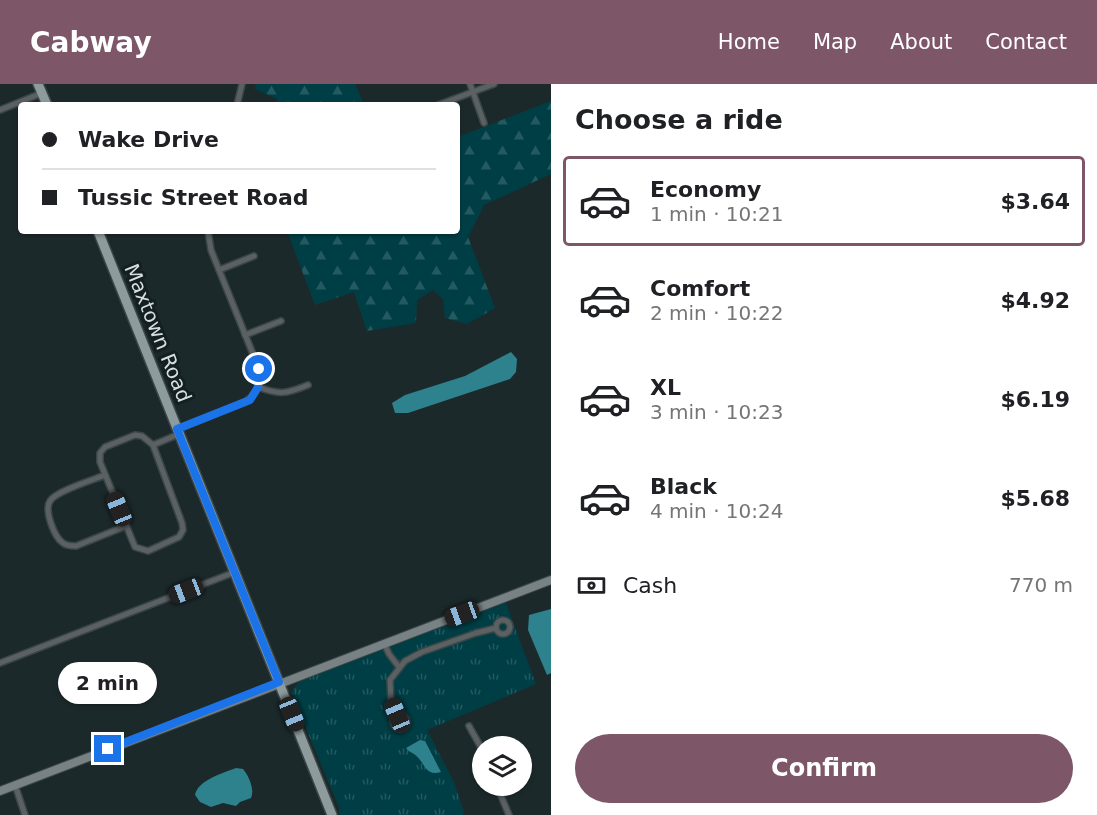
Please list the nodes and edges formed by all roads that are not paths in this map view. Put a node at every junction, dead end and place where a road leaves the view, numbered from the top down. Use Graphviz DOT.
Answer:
graph roads {
  1 [pos="242,84"];
  2 [pos="470,84"];
  3 [pos="494,84"];
  4 [pos="40,89"];
  5 [pos="473,92"];
  6 [pos="238,102"];
  7 [pos="446,102"];
  8 [pos="0,110"];
  9 [pos="484,123"];
  10 [pos="99,234"];
  11 [pos="208,234"];
  12 [pos="254,256"];
  13 [pos="219,270"];
  14 [pos="281,321"];
  15 [pos="245,335"];
  16 [pos="308,385"];
  17 [pos="258,387"];
  18 [pos="178,432"];
  19 [pos="153,445"];
  20 [pos="105,475"];
  21 [pos="126,526"];
  22 [pos="235,572"];
  23 [pos="551,580"];
  24 [pos="496,628"];
  25 [pos="384,643"];
  26 [pos="0,663"];
  27 [pos="399,667"];
  28 [pos="279,682"];
  29 [pos="397,715"];
  30 [pos="469,726"];
  31 [pos="475,736"];
  32 [pos="15,785"];
  33 [pos="0,791"];
  34 [pos="501,796"];
  35 [pos="25,815"];
  36 [pos="332,815"];
  37 [pos="509,815"];
  1 -- 6 [label="street"];
  2 -- 5 [label="street"];
  3 -- 5 [label="street"];
  4 -- 8 [label="street"];
  5 -- 7 [label="street"];
  5 -- 9 [label="street"];
  10 -- 18 [label="main road, Maxtown Road"];
  11 -- 13 [label="street"];
  12 -- 13 [label="street"];
  13 -- 15 [label="street"];
  14 -- 15 [label="street"];
  15 -- 17 [label="street"];
  16 -- 17 [label="street"];
  17 -- 18 [label="street"];
  18 -- 19 [label="street"];
  18 -- 22 [label="main road, Maxtown Road"];
  19 -- 20 [label="street"];
  19 -- 21 [label="street"];
  20 -- 21 [label="street"];
  20 -- 21 [label="street"];
  22 -- 26 [label="street"];
  22 -- 28 [label="main road, Maxtown Road"];
  23 -- 25 [label="main road"];
  24 -- 27 [label="street"];
  25 -- 27 [label="street"];
  25 -- 28 [label="main road"];
  27 -- 29 [label="street"];
  28 -- 32 [label="main road"];
  28 -- 36 [label="main road, Maxtown Road"];
  30 -- 31 [label="street"];
  32 -- 33 [label="main road"];
  32 -- 35 [label="street"];
  34 -- 37 [label="street"];
}
